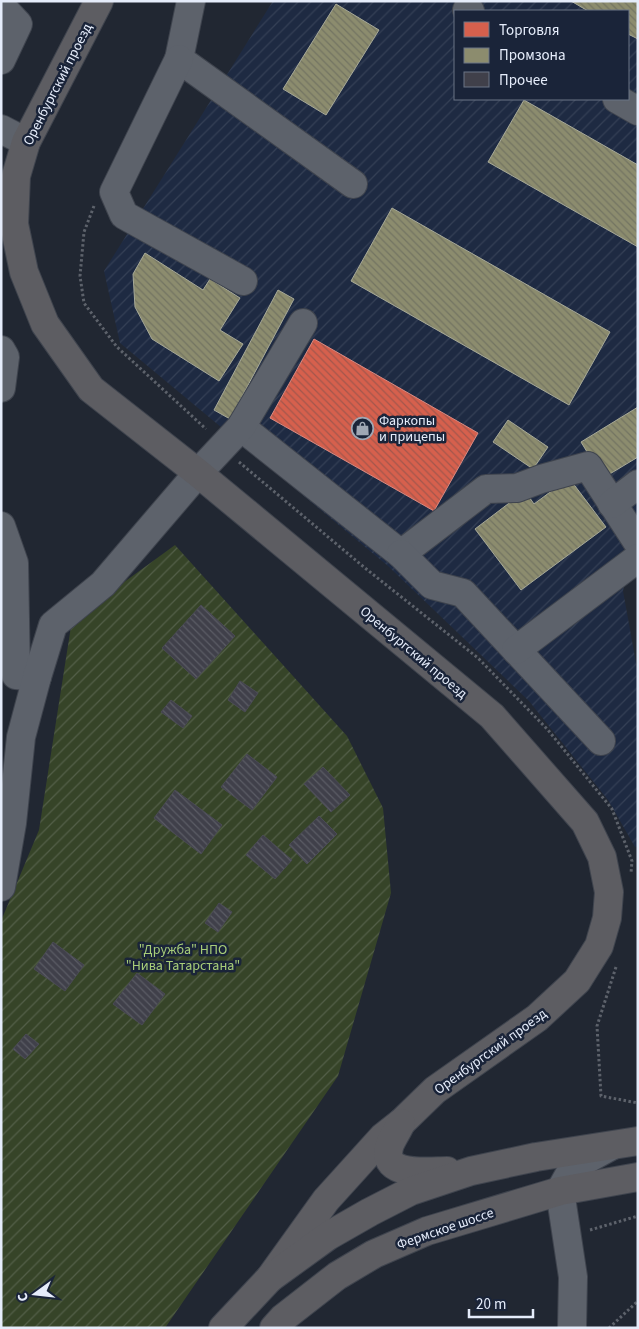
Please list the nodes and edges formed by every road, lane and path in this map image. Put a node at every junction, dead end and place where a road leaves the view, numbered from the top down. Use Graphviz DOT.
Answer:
graph roads {
  1 [pos="99,1"];
  2 [pos="191,1"];
  3 [pos="1,6"];
  4 [pos="179,59"];
  5 [pos="1,60"];
  6 [pos="619,100"];
  7 [pos="638,111"];
  8 [pos="1,129"];
  9 [pos="26,142"];
  10 [pos="353,184"];
  11 [pos="98,198"];
  12 [pos="243,281"];
  13 [pos="303,322"];
  14 [pos="1,350"];
  15 [pos="1,388"];
  16 [pos="232,436"];
  17 [pos="198,472"];
  18 [pos="638,484"];
  19 [pos="612,504"];
  20 [pos="1,526"];
  21 [pos="638,543"];
  22 [pos="401,554"];
  23 [pos="638,558"];
  24 [pos="516,650"];
  25 [pos="37,677"];
  26 [pos="11,736"];
  27 [pos="601,740"];
  28 [pos="631,880"];
  29 [pos="1,887"];
  30 [pos="618,960"];
  31 [pos="638,1103"];
  32 [pos="402,1122"];
  33 [pos="625,1144"];
  34 [pos="471,1171"];
  35 [pos="638,1177"];
  36 [pos="560,1191"];
  37 [pos="638,1216"];
  38 [pos="584,1232"];
  39 [pos="270,1278"];
  40 [pos="638,1301"];
  41 [pos="223,1328"];
  42 [pos="274,1328"];
  43 [pos="572,1328"];
  44 [pos="609,1328"];
  1 -- 9 [label="main road, Оренбургский проезд"];
  2 -- 4 [label="street"];
  3 -- 5 [label="street"];
  4 -- 10 [label="street"];
  4 -- 12 [label="street"];
  6 -- 7 [label="street"];
  8 -- 9 [label="street"];
  9 -- 17 [label="main road, Оренбургский проезд"];
  11 -- 16 [label="path"];
  13 -- 16 [label="street"];
  14 -- 15 [label="street"];
  16 -- 17 [label="street"];
  16 -- 22 [label="street"];
  16 -- 28 [label="path"];
  17 -- 25 [label="street"];
  17 -- 32 [label="main road, Оренбургский проезд"];
  18 -- 19 [label="street"];
  19 -- 21 [label="street"];
  19 -- 22 [label="street"];
  20 -- 25 [label="street"];
  22 -- 24 [label="street"];
  23 -- 24 [label="street"];
  24 -- 27 [label="street"];
  25 -- 26 [label="street"];
  26 -- 29 [label="street"];
  30 -- 31 [label="path"];
  32 -- 34 [label="main road"];
  32 -- 39 [label="main road, Оренбургский проезд"];
  33 -- 34 [label="main road"];
  33 -- 36 [label="street"];
  34 -- 39 [label="main road"];
  35 -- 36 [label="main road, Фермское шоссе"];
  36 -- 42 [label="main road, Фермское шоссе"];
  36 -- 43 [label="street"];
  37 -- 38 [label="path"];
  39 -- 41 [label="main road"];
  40 -- 44 [label="path"];
}
